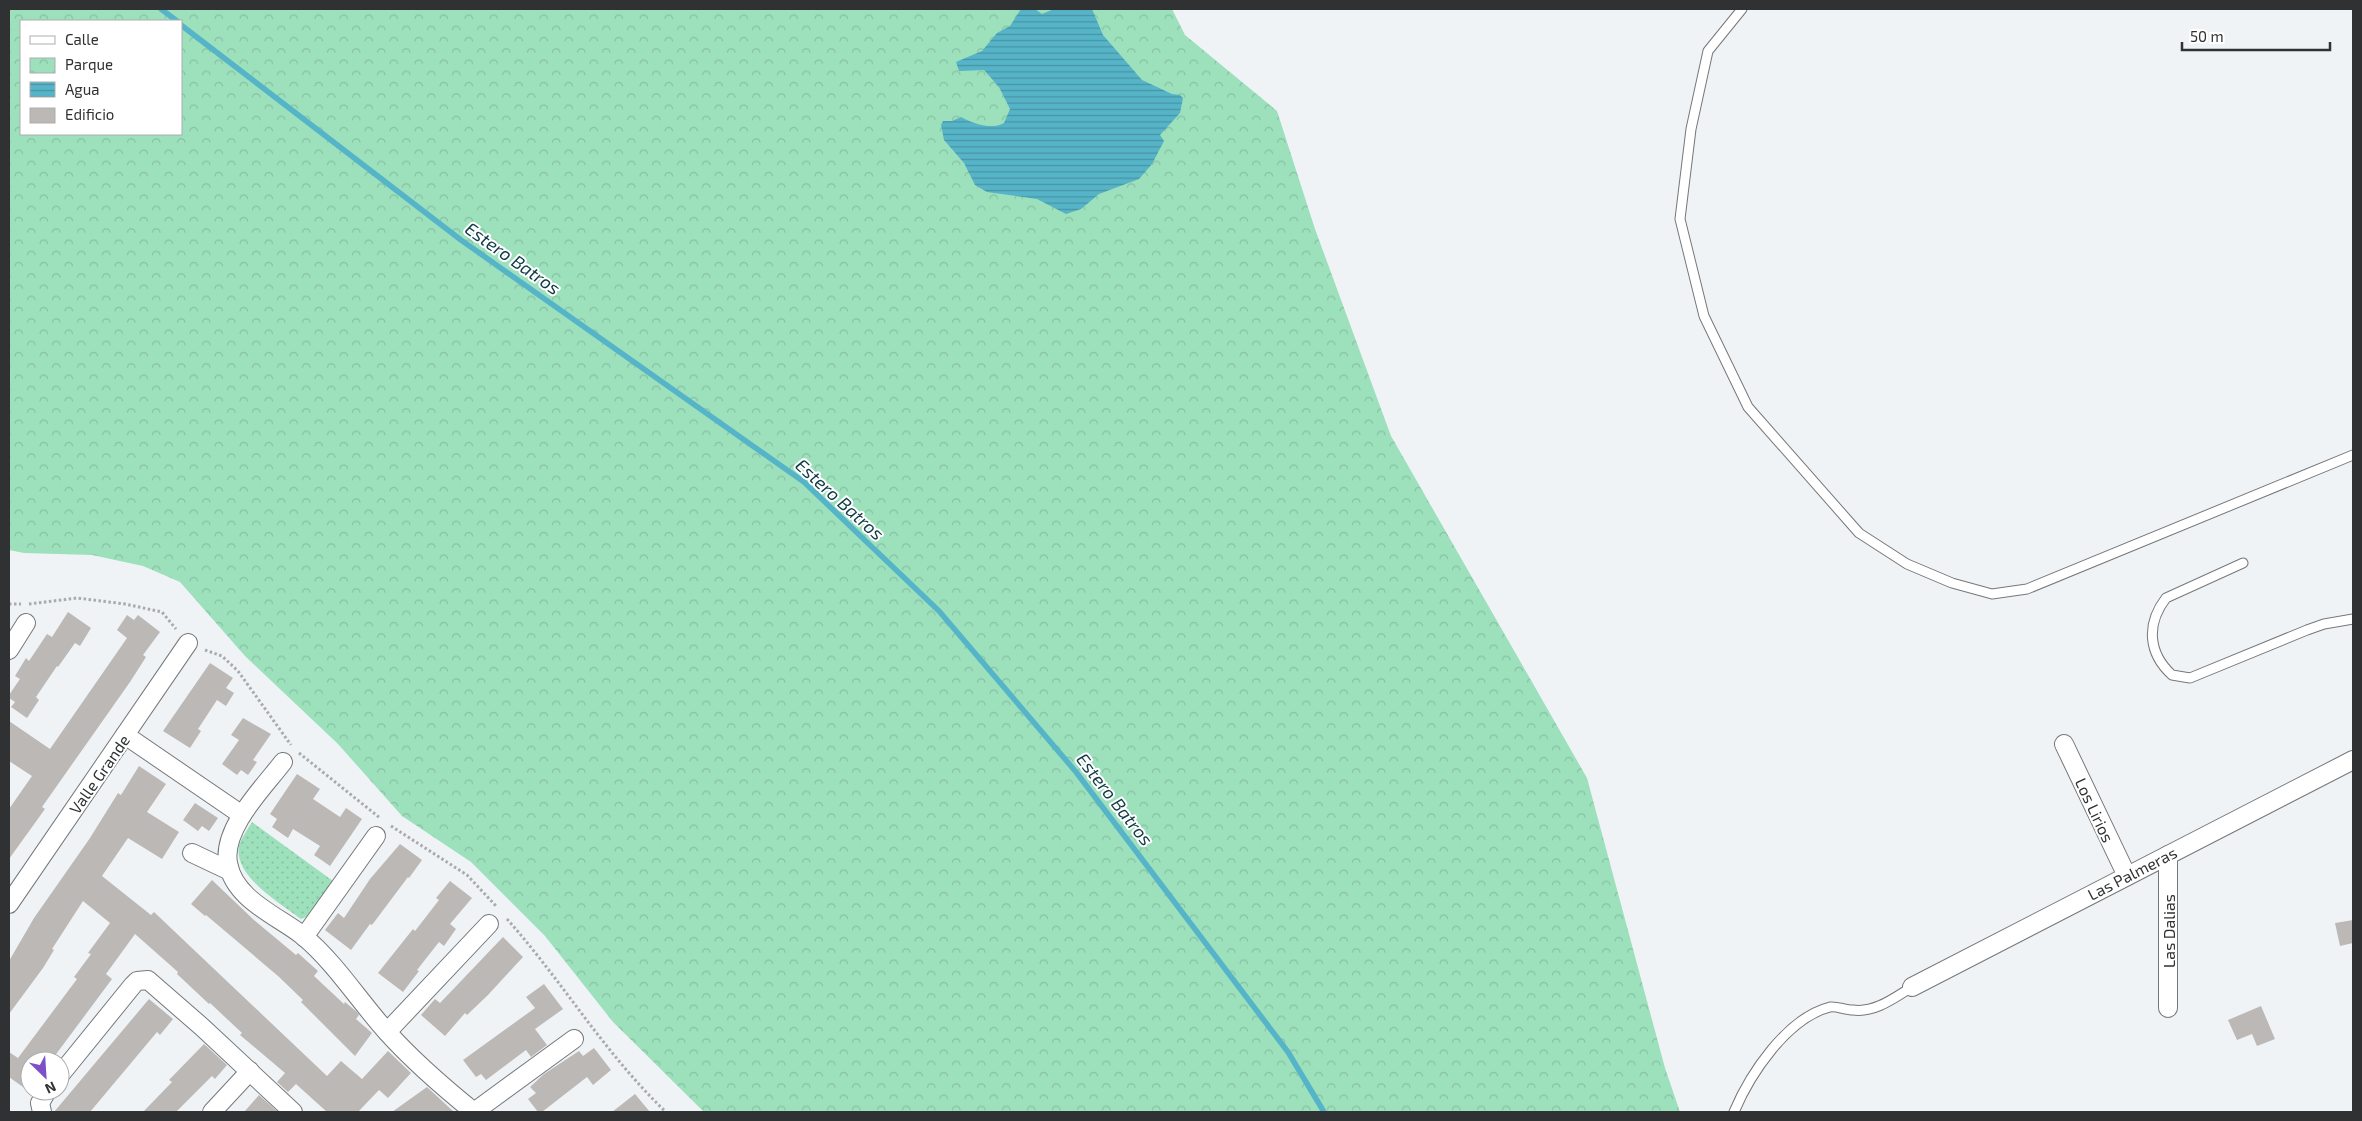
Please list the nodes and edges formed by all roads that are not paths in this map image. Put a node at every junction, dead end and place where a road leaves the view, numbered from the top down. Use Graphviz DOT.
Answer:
graph roads {
  1 [pos="1742,9"];
  2 [pos="2353,455"];
  3 [pos="2243,563"];
  4 [pos="2353,619"];
  5 [pos="26,623"];
  6 [pos="188,643"];
  7 [pos="9,650"];
  8 [pos="125,735"];
  9 [pos="2064,744"];
  10 [pos="2353,760"];
  11 [pos="283,762"];
  12 [pos="242,815"];
  13 [pos="376,836"];
  14 [pos="192,853"];
  15 [pos="2168,855"];
  16 [pos="230,871"];
  17 [pos="2127,876"];
  18 [pos="9,904"];
  19 [pos="498,916"];
  20 [pos="304,937"];
  21 [pos="1912,987"];
  22 [pos="2168,1008"];
  23 [pos="387,1032"];
  24 [pos="574,1039"];
  25 [pos="70,1063"];
  26 [pos="250,1071"];
  27 [pos="212,1112"];
  28 [pos="294,1112"];
  29 [pos="474,1112"];
  30 [pos="1734,1112"];
  1 -- 2 [label="lane"];
  3 -- 4 [label="lane"];
  5 -- 7 [label="street"];
  6 -- 8 [label="street, Valle Grande"];
  8 -- 12 [label="street"];
  8 -- 18 [label="street, Valle Grande"];
  9 -- 17 [label="street, Los Lirios"];
  10 -- 15 [label="street, Las Palmeras"];
  11 -- 12 [label="street"];
  12 -- 16 [label="street"];
  13 -- 20 [label="street"];
  14 -- 16 [label="street"];
  15 -- 17 [label="street, Las Palmeras"];
  15 -- 22 [label="street, Las Dalias"];
  16 -- 20 [label="street"];
  17 -- 21 [label="street, Las Palmeras"];
  19 -- 23 [label="street"];
  20 -- 23 [label="street"];
  21 -- 30 [label="lane"];
  23 -- 29 [label="street"];
  24 -- 29 [label="street"];
  25 -- 26 [label="street"];
  26 -- 27 [label="street"];
  26 -- 28 [label="street"];
}
